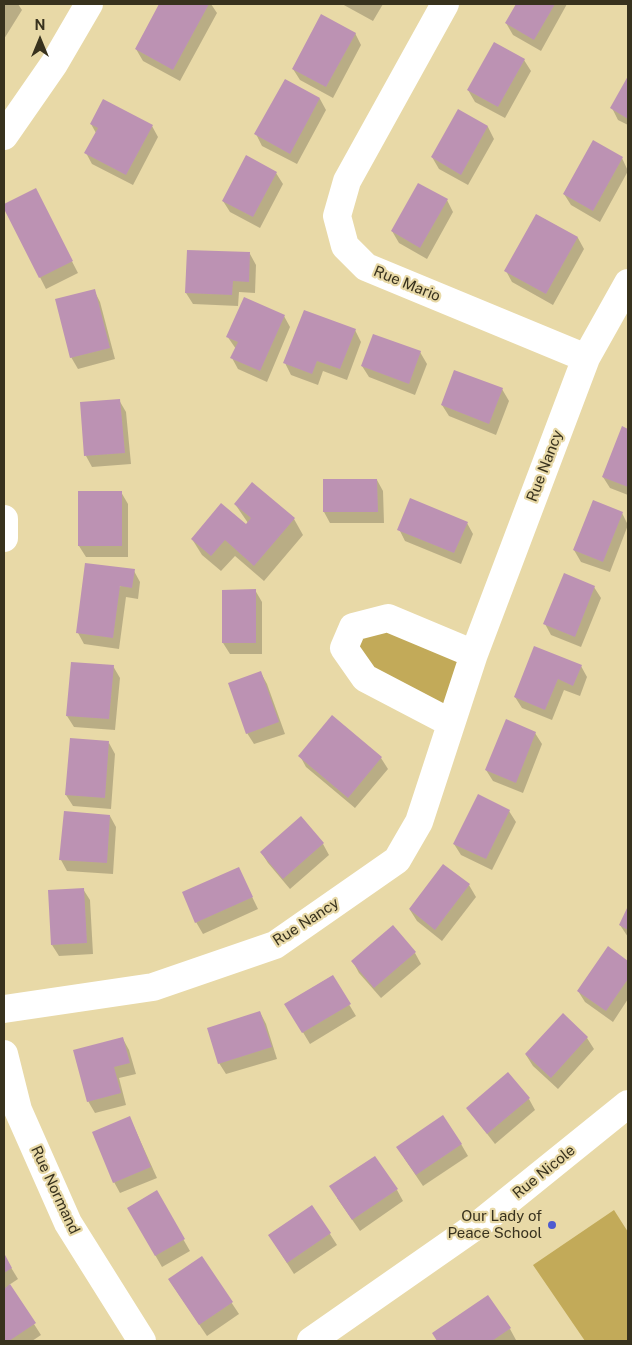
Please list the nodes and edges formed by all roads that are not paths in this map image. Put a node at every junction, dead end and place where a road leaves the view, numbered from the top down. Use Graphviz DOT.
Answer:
graph roads {
  1 [pos="89,4"];
  2 [pos="445,4"];
  3 [pos="4,136"];
  4 [pos="628,283"];
  5 [pos="586,358"];
  6 [pos="4,519"];
  7 [pos="4,538"];
  8 [pos="474,654"];
  9 [pos="451,723"];
  10 [pos="4,1009"];
  11 [pos="4,1054"];
  12 [pos="628,1104"];
  13 [pos="142,1341"];
  14 [pos="312,1341"];
  1 -- 3 [label="street"];
  2 -- 5 [label="street, Rue Mario"];
  4 -- 5 [label="street, Rue Nancy"];
  5 -- 8 [label="street, Rue Nancy"];
  6 -- 7 [label="street"];
  8 -- 9 [label="street, Rue Nancy"];
  8 -- 9 [label="street"];
  9 -- 10 [label="street, Rue Nancy"];
  11 -- 13 [label="street, Rue Normand"];
  12 -- 14 [label="street, Rue Nicole"];
}
